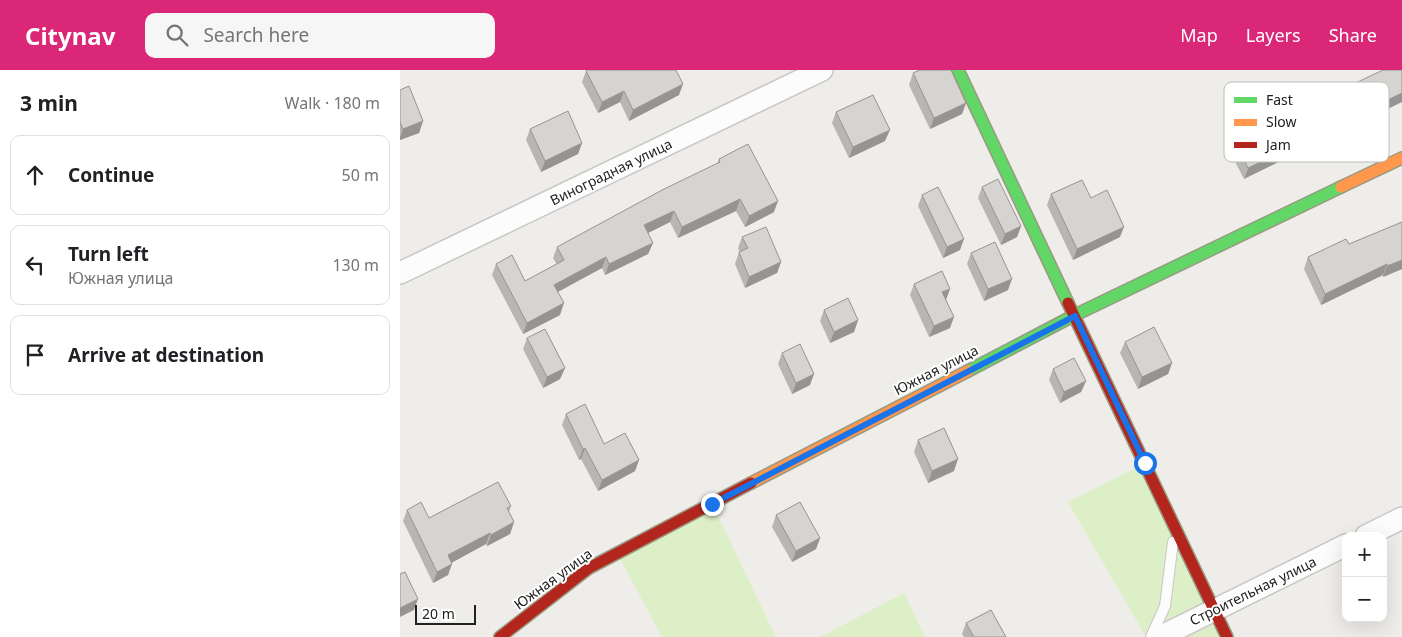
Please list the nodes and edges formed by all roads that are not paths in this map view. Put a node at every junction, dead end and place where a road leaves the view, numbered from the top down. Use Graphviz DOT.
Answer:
graph roads {
  1 [pos="822,70"];
  2 [pos="958,70"];
  3 [pos="1402,158"];
  4 [pos="400,274"];
  5 [pos="1075,316"];
  6 [pos="1402,518"];
  7 [pos="1175,526"];
  8 [pos="1374,532"];
  9 [pos="1342,547"];
  10 [pos="1214,609"];
  11 [pos="500,637"];
  12 [pos="1151,637"];
  13 [pos="1160,637"];
  14 [pos="1227,637"];
  1 -- 4 [label="street, Виноградная улица"];
  2 -- 5 [label="street"];
  3 -- 5 [label="street, Южная улица"];
  5 -- 7 [label="street"];
  5 -- 11 [label="street, Южная улица"];
  6 -- 8 [label="street"];
  7 -- 10 [label="street"];
  7 -- 12 [label="lane"];
  9 -- 10 [label="street, Строительная улица"];
  10 -- 13 [label="street, Строительная улица"];
  10 -- 14 [label="street"];
}
